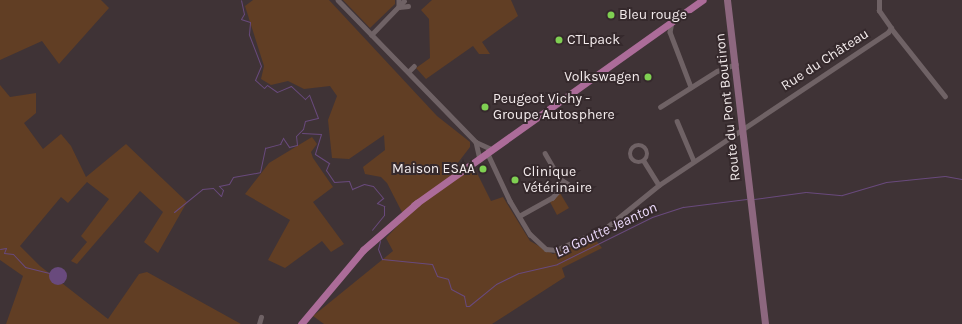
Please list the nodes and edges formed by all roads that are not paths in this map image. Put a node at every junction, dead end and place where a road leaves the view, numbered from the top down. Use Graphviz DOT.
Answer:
graph roads {
  1 [pos="338,0"];
  2 [pos="398,0"];
  3 [pos="696,0"];
  4 [pos="702,0"];
  5 [pos="706,0"];
  6 [pos="727,0"];
  7 [pos="731,0"];
  8 [pos="879,0"];
  9 [pos="403,1"];
  10 [pos="399,6"];
  11 [pos="730,9"];
  12 [pos="679,16"];
  13 [pos="672,22"];
  14 [pos="890,28"];
  15 [pos="662,29"];
  16 [pos="670,32"];
  17 [pos="372,34"];
  18 [pos="642,42"];
  19 [pos="736,64"];
  20 [pos="414,66"];
  21 [pos="408,72"];
  22 [pos="691,87"];
  23 [pos="945,96"];
  24 [pos="660,107"];
  25 [pos="677,121"];
  26 [pos="743,127"];
  27 [pos="476,142"];
  28 [pos="489,151"];
  29 [pos="545,153"];
  30 [pos="479,158"];
  31 [pos="644,161"];
  32 [pos="694,161"];
  33 [pos="560,179"];
  34 [pos="659,185"];
  35 [pos="576,189"];
  36 [pos="519,216"];
  37 [pos="261,317"];
  38 [pos="259,324"];
  39 [pos="300,324"];
  40 [pos="766,324"];
  1 -- 17 [label="street"];
  2 -- 10 [label="street"];
  3 -- 18 [label="main road"];
  4 -- 12 [label="main road"];
  5 -- 12 [label="main road"];
  6 -- 11 [label="main road, Route du Pont Boutiron"];
  7 -- 11 [label="main road, Route du Pont Boutiron"];
  8 -- 14 [label="street"];
  9 -- 10 [label="street"];
  10 -- 17 [label="street"];
  11 -- 19 [label="main road, Route du Pont Boutiron"];
  12 -- 13 [label="main road"];
  13 -- 15 [label="main road"];
  13 -- 16 [label="street"];
  14 -- 23 [label="street"];
  14 -- 26 [label="street, Rue du Château"];
  15 -- 16 [label="street"];
  15 -- 18 [label="main road"];
  16 -- 22 [label="street"];
  17 -- 21 [label="street"];
  18 -- 28 [label="main road"];
  19 -- 22 [label="street"];
  19 -- 26 [label="main road, Route du Pont Boutiron"];
  20 -- 21 [label="street"];
  21 -- 27 [label="street"];
  22 -- 24 [label="street"];
  25 -- 32 [label="street"];
  26 -- 32 [label="street, Rue du Château"];
  26 -- 40 [label="main road, Route du Pont Boutiron"];
  27 -- 28 [label="street"];
  27 -- 30 [label="street"];
  28 -- 30 [label="main road"];
  28 -- 36 [label="street, Rue du Château"];
  29 -- 33 [label="street"];
  30 -- 39 [label="main road"];
  31 -- 31 [label="street"];
  31 -- 34 [label="street"];
  32 -- 34 [label="street, Rue du Château"];
  33 -- 35 [label="street"];
  33 -- 36 [label="street"];
  34 -- 36 [label="street, Rue du Château"];
  37 -- 38 [label="street"];
}
